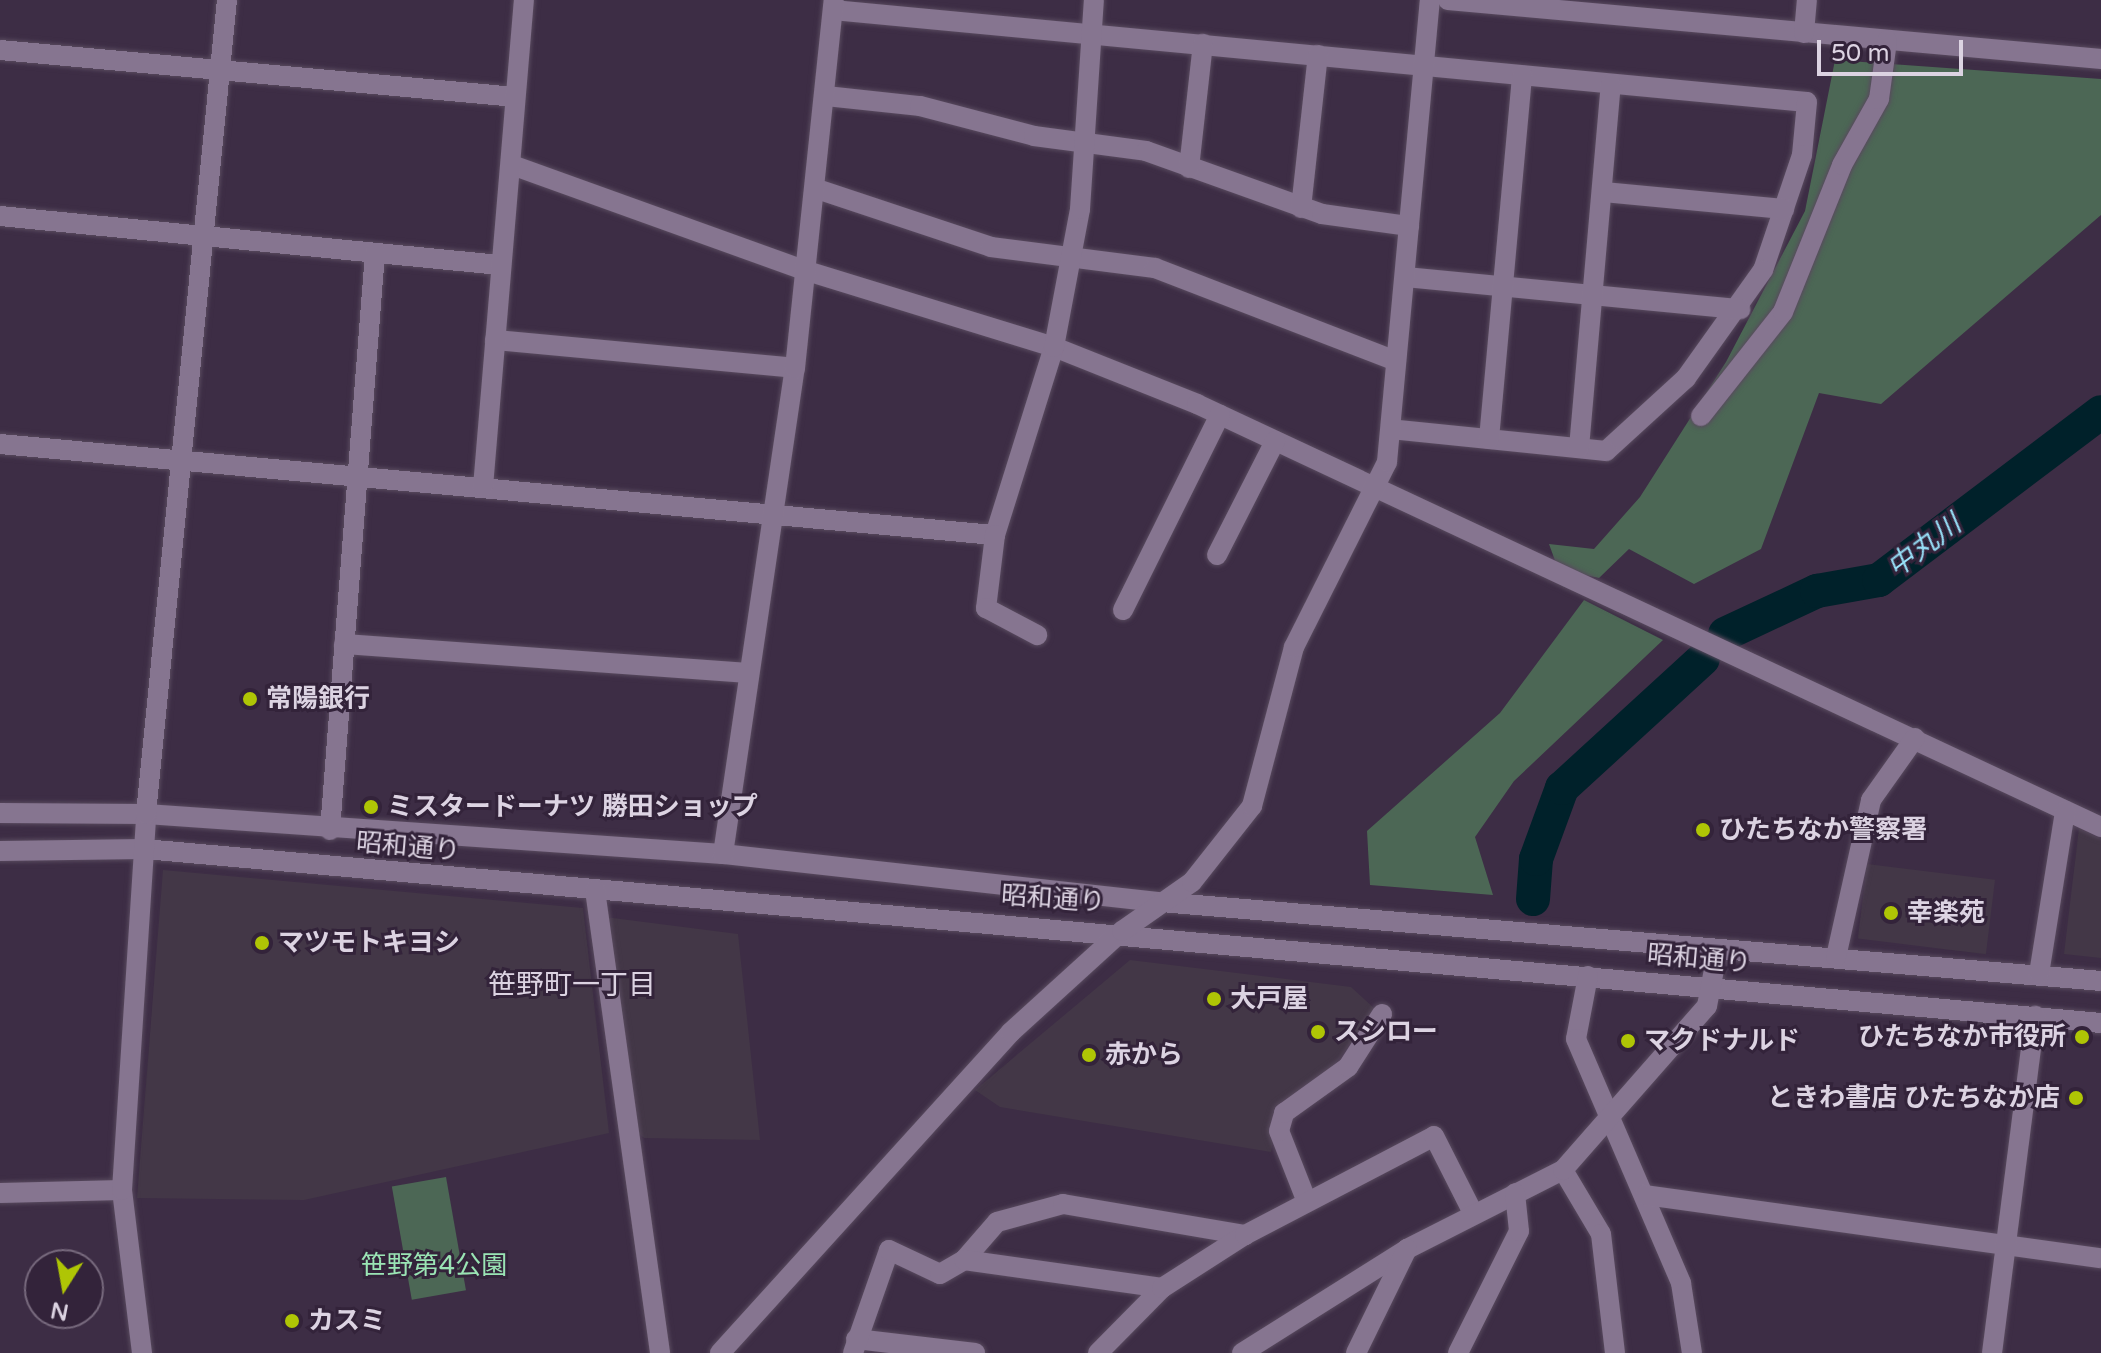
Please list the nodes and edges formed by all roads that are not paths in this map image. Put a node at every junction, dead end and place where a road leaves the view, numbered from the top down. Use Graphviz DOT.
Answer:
graph roads {
  1 [pos="227,0"];
  2 [pos="524,0"];
  3 [pos="1094,0"];
  4 [pos="1430,0"];
  5 [pos="1448,0"];
  6 [pos="1807,0"];
  7 [pos="833,5"];
  8 [pos="1093,33"];
  9 [pos="1804,33"];
  10 [pos="1887,41"];
  11 [pos="1203,44"];
  12 [pos="0,50"];
  13 [pos="1318,55"];
  14 [pos="2101,59"];
  15 [pos="1424,66"];
  16 [pos="221,68"];
  17 [pos="1522,75"];
  18 [pos="1611,84"];
  19 [pos="826,96"];
  20 [pos="515,97"];
  21 [pos="1087,143"];
  22 [pos="512,165"];
  23 [pos="1189,168"];
  24 [pos="817,189"];
  25 [pos="1603,192"];
  26 [pos="1301,208"];
  27 [pos="1784,209"];
  28 [pos="0,216"];
  29 [pos="1409,226"];
  30 [pos="203,235"];
  31 [pos="375,253"];
  32 [pos="1072,255"];
  33 [pos="500,265"];
  34 [pos="807,271"];
  35 [pos="1405,277"];
  36 [pos="1503,287"];
  37 [pos="1593,294"];
  38 [pos="1740,309"];
  39 [pos="495,340"];
  40 [pos="1054,347"];
  41 [pos="1396,361"];
  42 [pos="795,368"];
  43 [pos="1220,415"];
  44 [pos="1701,416"];
  45 [pos="1391,429"];
  46 [pos="1489,439"];
  47 [pos="1275,441"];
  48 [pos="0,444"];
  49 [pos="1579,448"];
  50 [pos="183,461"];
  51 [pos="354,479"];
  52 [pos="483,487"];
  53 [pos="1378,489"];
  54 [pos="774,515"];
  55 [pos="995,535"];
  56 [pos="1217,555"];
  57 [pos="1123,610"];
  58 [pos="1037,635"];
  59 [pos="344,644"];
  60 [pos="749,673"];
  61 [pos="1915,738"];
  62 [pos="2065,811"];
  63 [pos="0,813"];
  64 [pos="146,814"];
  65 [pos="2101,827"];
  66 [pos="330,830"];
  67 [pos="144,849"];
  68 [pos="0,851"];
  69 [pos="723,854"];
  70 [pos="595,890"];
  71 [pos="1161,902"];
  72 [pos="1122,931"];
  73 [pos="1718,949"];
  74 [pos="1836,957"];
  75 [pos="2039,974"];
  76 [pos="1588,976"];
  77 [pos="2101,981"];
  78 [pos="1714,986"];
  79 [pos="1382,1014"];
  80 [pos="2035,1016"];
  81 [pos="2101,1023"];
  82 [pos="1611,1109"];
  83 [pos="1563,1170"];
  84 [pos="122,1190"];
  85 [pos="0,1193"];
  86 [pos="1515,1193"];
  87 [pos="1645,1195"];
  88 [pos="1307,1202"];
  89 [pos="1473,1213"];
  90 [pos="1245,1235"];
  91 [pos="2007,1246"];
  92 [pos="1407,1249"];
  93 [pos="2101,1258"];
  94 [pos="964,1260"];
  95 [pos="1162,1288"];
  96 [pos="855,1346"];
  97 [pos="142,1353"];
  98 [pos="660,1353"];
  99 [pos="720,1353"];
  100 [pos="975,1353"];
  101 [pos="1098,1353"];
  102 [pos="1242,1353"];
  103 [pos="1356,1353"];
  104 [pos="1458,1353"];
  105 [pos="1615,1353"];
  106 [pos="1692,1353"];
  107 [pos="1992,1353"];
  1 -- 16 [label="street"];
  2 -- 20 [label="street"];
  3 -- 8 [label="street"];
  4 -- 15 [label="street"];
  5 -- 9 [label="street"];
  6 -- 9 [label="street"];
  7 -- 8 [label="street"];
  7 -- 19 [label="street"];
  8 -- 11 [label="street"];
  8 -- 21 [label="street"];
  9 -- 10 [label="street"];
  10 -- 14 [label="street"];
  10 -- 44 [label="street"];
  11 -- 13 [label="street"];
  11 -- 23 [label="street"];
  12 -- 16 [label="street"];
  13 -- 15 [label="street"];
  13 -- 26 [label="street"];
  15 -- 17 [label="street"];
  15 -- 29 [label="street"];
  16 -- 20 [label="street"];
  16 -- 30 [label="street"];
  17 -- 18 [label="street"];
  17 -- 36 [label="street"];
  18 -- 25 [label="street"];
  18 -- 27 [label="street"];
  19 -- 21 [label="street"];
  19 -- 24 [label="street"];
  20 -- 22 [label="street"];
  21 -- 23 [label="street"];
  21 -- 32 [label="street"];
  22 -- 33 [label="street"];
  22 -- 34 [label="street"];
  23 -- 26 [label="street"];
  24 -- 32 [label="street"];
  24 -- 34 [label="street"];
  25 -- 27 [label="street"];
  25 -- 37 [label="street"];
  26 -- 29 [label="street"];
  27 -- 38 [label="street"];
  28 -- 30 [label="street"];
  29 -- 35 [label="street"];
  30 -- 31 [label="street"];
  30 -- 50 [label="street"];
  31 -- 33 [label="street"];
  31 -- 51 [label="street"];
  32 -- 40 [label="street"];
  32 -- 41 [label="street"];
  33 -- 39 [label="street"];
  34 -- 40 [label="street"];
  34 -- 42 [label="street"];
  35 -- 36 [label="street"];
  35 -- 41 [label="street"];
  36 -- 37 [label="street"];
  36 -- 46 [label="street"];
  37 -- 38 [label="street"];
  37 -- 49 [label="street"];
  38 -- 49 [label="street"];
  39 -- 42 [label="street"];
  39 -- 52 [label="street"];
  40 -- 43 [label="street"];
  40 -- 55 [label="street"];
  41 -- 45 [label="street"];
  42 -- 54 [label="street"];
  43 -- 47 [label="street"];
  43 -- 57 [label="street"];
  45 -- 46 [label="street"];
  45 -- 53 [label="street"];
  46 -- 49 [label="street"];
  47 -- 53 [label="street"];
  47 -- 56 [label="street"];
  48 -- 50 [label="street"];
  50 -- 51 [label="street"];
  50 -- 64 [label="street"];
  51 -- 52 [label="street"];
  51 -- 59 [label="street"];
  52 -- 54 [label="street"];
  53 -- 61 [label="street"];
  53 -- 71 [label="street"];
  54 -- 55 [label="street"];
  54 -- 60 [label="street"];
  55 -- 58 [label="street"];
  59 -- 60 [label="street"];
  59 -- 66 [label="street"];
  60 -- 69 [label="street"];
  61 -- 62 [label="street"];
  61 -- 74 [label="street"];
  62 -- 65 [label="street"];
  62 -- 75 [label="street"];
  63 -- 64 [label="street, 昭和通り"];
  64 -- 66 [label="street, 昭和通り"];
  64 -- 67 [label="street"];
  66 -- 69 [label="street, 昭和通り"];
  67 -- 68 [label="street, 昭和通り"];
  67 -- 70 [label="street, 昭和通り"];
  67 -- 84 [label="street"];
  69 -- 71 [label="street, 昭和通り"];
  70 -- 72 [label="street, 昭和通り"];
  70 -- 98 [label="street"];
  71 -- 72 [label="street"];
  71 -- 73 [label="street, 昭和通り"];
  72 -- 76 [label="street, 昭和通り"];
  72 -- 99 [label="street"];
  73 -- 74 [label="street, 昭和通り"];
  73 -- 78 [label="street"];
  74 -- 75 [label="street, 昭和通り"];
  75 -- 77 [label="street, 昭和通り"];
  76 -- 78 [label="street, 昭和通り"];
  76 -- 82 [label="street"];
  78 -- 80 [label="street, 昭和通り"];
  78 -- 82 [label="street"];
  79 -- 88 [label="street"];
  80 -- 81 [label="street, 昭和通り"];
  80 -- 91 [label="street"];
  82 -- 83 [label="street"];
  82 -- 87 [label="street"];
  83 -- 86 [label="street"];
  83 -- 105 [label="street"];
  84 -- 85 [label="street"];
  84 -- 97 [label="street"];
  86 -- 89 [label="street"];
  86 -- 104 [label="street"];
  87 -- 91 [label="street"];
  87 -- 106 [label="street"];
  88 -- 89 [label="street"];
  88 -- 90 [label="street"];
  89 -- 92 [label="street"];
  90 -- 94 [label="street"];
  90 -- 95 [label="street"];
  91 -- 93 [label="street"];
  91 -- 107 [label="street"];
  92 -- 102 [label="street"];
  92 -- 103 [label="street"];
  94 -- 95 [label="street"];
  94 -- 96 [label="street"];
  95 -- 101 [label="street"];
  96 -- 100 [label="street"];
}
